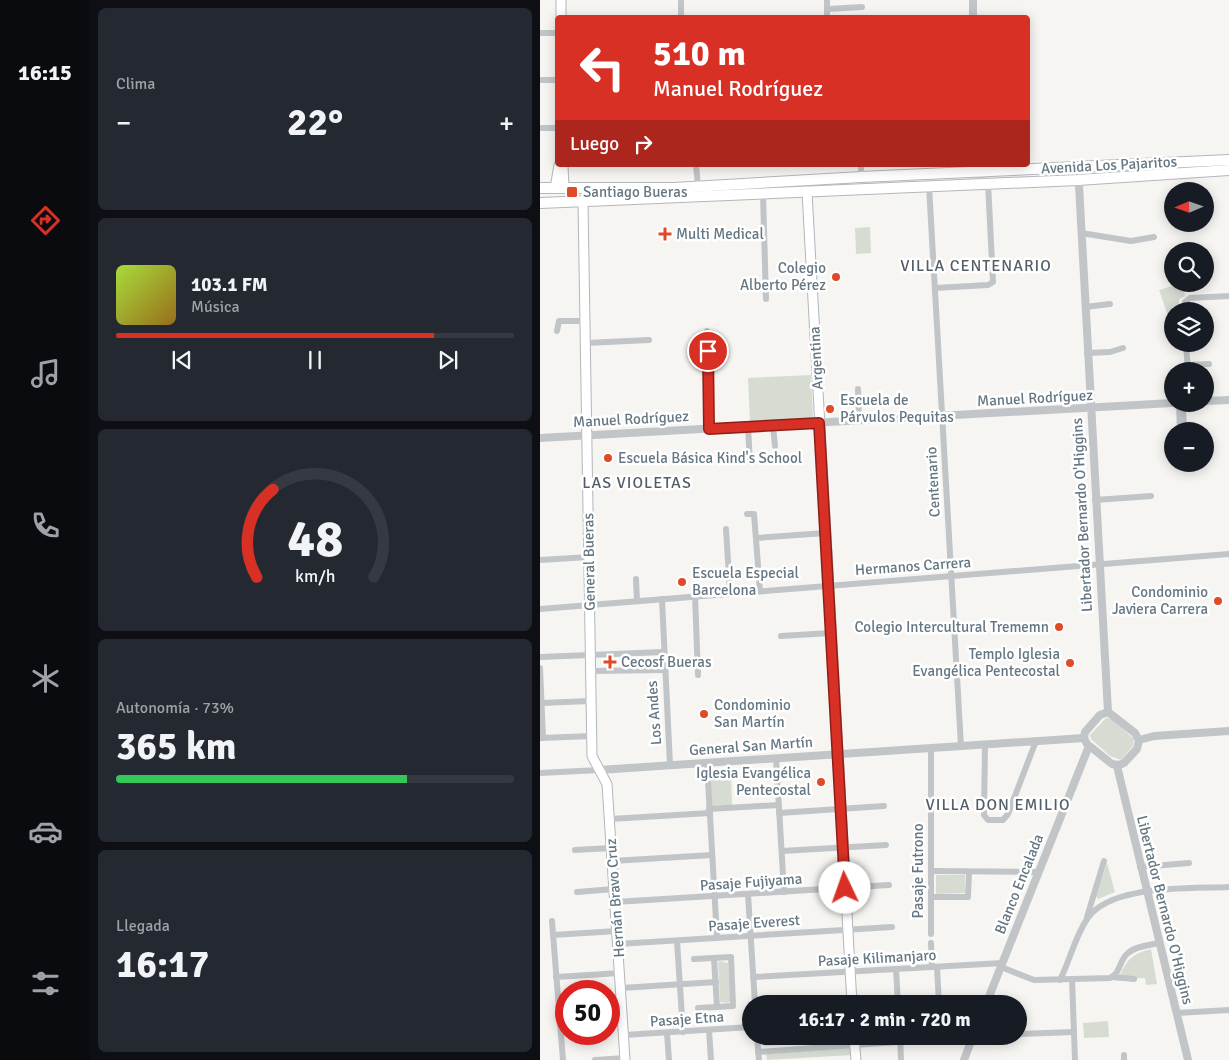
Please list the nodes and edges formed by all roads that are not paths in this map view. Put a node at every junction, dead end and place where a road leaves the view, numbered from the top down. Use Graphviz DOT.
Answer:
graph roads {
  1 [pos="561,0"];
  2 [pos="681,0"];
  3 [pos="827,0"];
  4 [pos="973,0"];
  5 [pos="862,7"];
  6 [pos="561,15"];
  7 [pos="682,15"];
  8 [pos="827,15"];
  9 [pos="974,15"];
  10 [pos="540,33"];
  11 [pos="555,33"];
  12 [pos="540,80"];
  13 [pos="555,80"];
  14 [pos="540,128"];
  15 [pos="555,128"];
  16 [pos="1229,160"];
  17 [pos="559,167"];
  18 [pos="563,167"];
  19 [pos="696,167"];
  20 [pos="861,167"];
  21 [pos="1078,167"];
  22 [pos="981,168"];
  23 [pos="1229,170"];
  24 [pos="861,177"];
  25 [pos="1078,180"];
  26 [pos="798,182"];
  27 [pos="985,184"];
  28 [pos="698,186"];
  29 [pos="929,186"];
  30 [pos="540,188"];
  31 [pos="560,188"];
  32 [pos="806,192"];
  33 [pos="763,194"];
  34 [pos="583,202"];
  35 [pos="540,203"];
  36 [pos="1081,232"];
  37 [pos="1154,237"];
  38 [pos="935,288"];
  39 [pos="1229,296"];
  40 [pos="766,299"];
  41 [pos="1185,302"];
  42 [pos="1110,304"];
  43 [pos="1085,307"];
  44 [pos="586,321"];
  45 [pos="707,331"];
  46 [pos="557,332"];
  47 [pos="649,340"];
  48 [pos="586,343"];
  49 [pos="1123,348"];
  50 [pos="1087,353"];
  51 [pos="858,389"];
  52 [pos="1229,400"];
  53 [pos="1214,401"];
  54 [pos="1164,404"];
  55 [pos="1090,409"];
  56 [pos="941,417"];
  57 [pos="860,421"];
  58 [pos="819,423"];
  59 [pos="774,426"];
  60 [pos="709,429"];
  61 [pos="748,429"];
  62 [pos="587,436"];
  63 [pos="540,438"];
  64 [pos="775,446"];
  65 [pos="750,462"];
  66 [pos="1151,496"];
  67 [pos="1094,500"];
  68 [pos="747,514"];
  69 [pos="726,529"];
  70 [pos="826,532"];
  71 [pos="756,538"];
  72 [pos="1229,554"];
  73 [pos="589,557"];
  74 [pos="540,560"];
  75 [pos="1098,565"];
  76 [pos="950,576"];
  77 [pos="636,580"];
  78 [pos="828,585"];
  79 [pos="760,591"];
  80 [pos="730,593"];
  81 [pos="695,596"];
  82 [pos="662,599"];
  83 [pos="637,601"];
  84 [pos="590,605"];
  85 [pos="540,609"];
  86 [pos="831,633"];
  87 [pos="781,636"];
  88 [pos="664,652"];
  89 [pos="591,655"];
  90 [pos="540,657"];
  91 [pos="540,668"];
  92 [pos="664,670"];
  93 [pos="591,671"];
  94 [pos="698,675"];
  95 [pos="591,701"];
  96 [pos="541,703"];
  97 [pos="1108,712"];
  98 [pos="1229,732"];
  99 [pos="592,736"];
  100 [pos="541,738"];
  101 [pos="1084,738"];
  102 [pos="1139,740"];
  103 [pos="1036,742"];
  104 [pos="984,745"];
  105 [pos="960,746"];
  106 [pos="1089,746"];
  107 [pos="931,748"];
  108 [pos="837,754"];
  109 [pos="776,758"];
  110 [pos="707,763"];
  111 [pos="670,765"];
  112 [pos="1117,766"];
  113 [pos="599,770"];
  114 [pos="540,773"];
  115 [pos="779,805"];
  116 [pos="884,806"];
  117 [pos="840,809"];
  118 [pos="709,811"];
  119 [pos="779,813"];
  120 [pos="610,819"];
  121 [pos="886,845"];
  122 [pos="612,848"];
  123 [pos="843,848"];
  124 [pos="576,850"];
  125 [pos="782,851"];
  126 [pos="712,855"];
  127 [pos="612,861"];
  128 [pos="1104,861"];
  129 [pos="1189,863"];
  130 [pos="1140,867"];
  131 [pos="931,871"];
  132 [pos="969,872"];
  133 [pos="1039,872"];
  134 [pos="889,886"];
  135 [pos="1229,887"];
  136 [pos="845,888"];
  137 [pos="614,889"];
  138 [pos="577,892"];
  139 [pos="784,892"];
  140 [pos="1146,892"];
  141 [pos="748,894"];
  142 [pos="714,896"];
  143 [pos="931,897"];
  144 [pos="615,902"];
  145 [pos="1087,919"];
  146 [pos="552,921"];
  147 [pos="892,927"];
  148 [pos="848,929"];
  149 [pos="617,931"];
  150 [pos="931,934"];
  151 [pos="553,935"];
  152 [pos="751,936"];
  153 [pos="717,938"];
  154 [pos="677,941"];
  155 [pos="1159,943"];
  156 [pos="618,944"];
  157 [pos="931,944"];
  158 [pos="714,958"];
  159 [pos="694,959"];
  160 [pos="1002,965"];
  161 [pos="935,967"];
  162 [pos="896,969"];
  163 [pos="850,972"];
  164 [pos="620,973"];
  165 [pos="754,976"];
  166 [pos="556,977"];
  167 [pos="1112,978"];
  168 [pos="1072,979"];
  169 [pos="1134,979"];
  170 [pos="557,980"];
  171 [pos="620,980"];
  172 [pos="1060,980"];
  173 [pos="716,982"];
  174 [pos="680,984"];
  175 [pos="620,988"];
  176 [pos="755,995"];
  177 [pos="851,995"];
  178 [pos="897,995"];
  179 [pos="939,995"];
  180 [pos="990,995"];
  181 [pos="717,1007"];
  182 [pos="698,1008"];
  183 [pos="1229,1010"];
  184 [pos="1177,1013"];
  185 [pos="622,1014"];
  186 [pos="742,1028"];
  187 [pos="709,1030"];
  188 [pos="667,1032"];
  189 [pos="683,1032"];
  190 [pos="1074,1032"];
  191 [pos="1027,1034"];
  192 [pos="624,1035"];
  193 [pos="563,1045"];
  194 [pos="758,1045"];
  195 [pos="862,1045"];
  196 [pos="900,1045"];
  197 [pos="971,1045"];
  198 [pos="855,1046"];
  199 [pos="758,1052"];
  200 [pos="625,1059"];
  201 [pos="563,1060"];
  202 [pos="595,1060"];
  203 [pos="669,1060"];
  204 [pos="711,1060"];
  205 [pos="758,1060"];
  206 [pos="856,1060"];
  207 [pos="901,1060"];
  208 [pos="964,1060"];
  209 [pos="1075,1060"];
  210 [pos="1188,1060"];
  1 -- 6 [label="main road"];
  2 -- 7 [label="street"];
  3 -- 8 [label="street"];
  4 -- 9 [label="street"];
  5 -- 8 [label="street"];
  10 -- 11 [label="street"];
  12 -- 13 [label="street"];
  14 -- 15 [label="street"];
  16 -- 21 [label="main road, Avenida Los Pajaritos"];
  17 -- 31 [label="main road"];
  18 -- 31 [label="main road"];
  19 -- 28 [label="street"];
  20 -- 24 [label="street"];
  21 -- 22 [label="main road, Avenida Los Pajaritos"];
  21 -- 25 [label="street, Libertador Bernardo O'Higgins"];
  22 -- 24 [label="main road, Avenida Los Pajaritos"];
  22 -- 27 [label="street"];
  23 -- 25 [label="main road, Avenida Los Pajaritos"];
  24 -- 26 [label="main road, Avenida Los Pajaritos"];
  25 -- 27 [label="main road, Avenida Los Pajaritos"];
  25 -- 36 [label="street, Libertador Bernardo O'Higgins"];
  26 -- 28 [label="main road, Avenida Los Pajaritos"];
  26 -- 32 [label="main road"];
  27 -- 29 [label="main road, Avenida Los Pajaritos"];
  27 -- 38 [label="street"];
  28 -- 31 [label="main road, Avenida Los Pajaritos"];
  29 -- 32 [label="main road, Avenida Los Pajaritos"];
  29 -- 38 [label="street, Centenario"];
  30 -- 31 [label="main road, Avenida Los Pajaritos"];
  31 -- 35 [label="main road"];
  32 -- 33 [label="main road, Avenida Los Pajaritos"];
  32 -- 58 [label="main road, Argentina"];
  33 -- 34 [label="main road, Avenida Los Pajaritos"];
  33 -- 40 [label="street"];
  34 -- 35 [label="main road, Avenida Los Pajaritos"];
  34 -- 44 [label="main road, General Bueras"];
  36 -- 37 [label="street"];
  36 -- 43 [label="street, Libertador Bernardo O'Higgins"];
  38 -- 56 [label="street, Centenario"];
  39 -- 41 [label="street"];
  42 -- 43 [label="street"];
  43 -- 50 [label="street, Libertador Bernardo O'Higgins"];
  44 -- 46 [label="street"];
  44 -- 48 [label="main road, General Bueras"];
  45 -- 60 [label="street"];
  47 -- 48 [label="street"];
  48 -- 62 [label="main road, General Bueras"];
  49 -- 50 [label="street"];
  50 -- 55 [label="street, Libertador Bernardo O'Higgins"];
  51 -- 57 [label="street"];
  52 -- 53 [label="street"];
  54 -- 55 [label="street, Manuel Rodríguez"];
  55 -- 56 [label="street, Manuel Rodríguez"];
  55 -- 67 [label="street, Libertador Bernardo O'Higgins"];
  56 -- 57 [label="street, Manuel Rodríguez"];
  56 -- 76 [label="street, Centenario"];
  57 -- 58 [label="street, Manuel Rodríguez"];
  58 -- 59 [label="street, Manuel Rodríguez"];
  58 -- 70 [label="main road, Argentina"];
  59 -- 61 [label="street, Manuel Rodríguez"];
  59 -- 64 [label="street"];
  60 -- 61 [label="street, Manuel Rodríguez"];
  60 -- 62 [label="street, Manuel Rodríguez"];
  61 -- 65 [label="street"];
  62 -- 63 [label="street, Manuel Rodríguez"];
  62 -- 73 [label="main road, General Bueras"];
  66 -- 67 [label="street"];
  67 -- 75 [label="street, Libertador Bernardo O'Higgins"];
  68 -- 71 [label="street"];
  69 -- 80 [label="street"];
  70 -- 71 [label="street"];
  70 -- 78 [label="main road, Argentina"];
  71 -- 79 [label="street"];
  72 -- 75 [label="street, Hermanos Carrera"];
  73 -- 74 [label="street"];
  73 -- 84 [label="main road, General Bueras"];
  75 -- 76 [label="street, Hermanos Carrera"];
  75 -- 97 [label="street, Libertador Bernardo O'Higgins"];
  76 -- 78 [label="street, Hermanos Carrera"];
  76 -- 105 [label="street, Centenario"];
  77 -- 83 [label="street"];
  78 -- 79 [label="street, Hermanos Carrera"];
  78 -- 86 [label="main road, Argentina"];
  79 -- 80 [label="street, Hermanos Carrera"];
  80 -- 81 [label="street, Hermanos Carrera"];
  81 -- 82 [label="street, Hermanos Carrera"];
  81 -- 94 [label="street"];
  82 -- 83 [label="street, Hermanos Carrera"];
  82 -- 88 [label="street, Los Andes"];
  83 -- 84 [label="street, Hermanos Carrera"];
  84 -- 85 [label="street, Hermanos Carrera"];
  84 -- 89 [label="main road, General Bueras"];
  86 -- 87 [label="street"];
  86 -- 108 [label="main road, Argentina"];
  88 -- 89 [label="street"];
  88 -- 92 [label="street, Los Andes"];
  89 -- 90 [label="street"];
  89 -- 93 [label="main road, General Bueras"];
  91 -- 96 [label="street"];
  92 -- 93 [label="street"];
  92 -- 111 [label="street, Los Andes"];
  93 -- 95 [label="main road, General Bueras"];
  95 -- 96 [label="street"];
  95 -- 99 [label="main road, General Bueras"];
  96 -- 100 [label="street"];
  97 -- 101 [label="street"];
  97 -- 102 [label="street"];
  98 -- 102 [label="street"];
  99 -- 100 [label="street"];
  99 -- 113 [label="main road, General Bueras"];
  101 -- 103 [label="street, General San Martín"];
  101 -- 106 [label="street"];
  102 -- 112 [label="street"];
  103 -- 104 [label="street, General San Martín"];
  103 -- 104 [label="street"];
  104 -- 105 [label="street, General San Martín"];
  105 -- 107 [label="street, General San Martín"];
  106 -- 112 [label="street"];
  106 -- 133 [label="street, Blanco Encalada"];
  107 -- 108 [label="street, General San Martín"];
  107 -- 131 [label="street, Pasaje Futrono"];
  108 -- 109 [label="street, General San Martín"];
  108 -- 117 [label="main road, Argentina"];
  109 -- 110 [label="street, General San Martín"];
  109 -- 115 [label="street"];
  110 -- 111 [label="street, General San Martín"];
  110 -- 118 [label="street"];
  111 -- 113 [label="street, General San Martín"];
  112 -- 130 [label="street, Libertador Bernardo O'Higgins"];
  113 -- 114 [label="street, General San Martín"];
  113 -- 120 [label="main road, Hernán Bravo Cruz"];
  115 -- 118 [label="street"];
  115 -- 119 [label="street"];
  116 -- 117 [label="street"];
  117 -- 119 [label="street"];
  117 -- 123 [label="main road, Argentina"];
  118 -- 120 [label="street"];
  118 -- 126 [label="street"];
  119 -- 125 [label="street"];
  120 -- 122 [label="main road, Hernán Bravo Cruz"];
  121 -- 123 [label="street"];
  122 -- 124 [label="street"];
  122 -- 127 [label="main road, Hernán Bravo Cruz"];
  123 -- 125 [label="street"];
  123 -- 136 [label="main road, Argentina"];
  125 -- 139 [label="street"];
  126 -- 127 [label="street"];
  126 -- 142 [label="street"];
  127 -- 137 [label="main road, Hernán Bravo Cruz"];
  128 -- 145 [label="street"];
  129 -- 130 [label="street"];
  130 -- 140 [label="street, Libertador Bernardo O'Higgins"];
  131 -- 132 [label="street"];
  131 -- 143 [label="street, Pasaje Futrono"];
  132 -- 133 [label="street"];
  132 -- 143 [label="street"];
  133 -- 160 [label="street, Blanco Encalada"];
  134 -- 136 [label="street, Pasaje Fujiyama"];
  135 -- 140 [label="street"];
  136 -- 139 [label="street, Pasaje Fujiyama"];
  136 -- 148 [label="main road, Argentina"];
  137 -- 138 [label="street"];
  137 -- 144 [label="main road, Hernán Bravo Cruz"];
  139 -- 141 [label="street, Pasaje Fujiyama"];
  140 -- 145 [label="street"];
  140 -- 155 [label="street, Libertador Bernardo O'Higgins"];
  141 -- 142 [label="street, Pasaje Fujiyama"];
  141 -- 152 [label="street"];
  142 -- 144 [label="street, Pasaje Fujiyama"];
  142 -- 153 [label="street"];
  143 -- 150 [label="street, Pasaje Futrono"];
  144 -- 149 [label="main road, Hernán Bravo Cruz"];
  145 -- 172 [label="street"];
  146 -- 151 [label="street"];
  147 -- 148 [label="street, Pasaje Everest"];
  148 -- 152 [label="street, Pasaje Everest"];
  148 -- 163 [label="main road, Argentina"];
  149 -- 151 [label="street"];
  149 -- 156 [label="main road, Hernán Bravo Cruz"];
  151 -- 166 [label="street"];
  152 -- 153 [label="street, Pasaje Everest"];
  152 -- 165 [label="street"];
  153 -- 154 [label="street, Pasaje Everest"];
  154 -- 156 [label="street, Pasaje Everest"];
  154 -- 174 [label="street"];
  155 -- 167 [label="street"];
  155 -- 184 [label="street, Libertador Bernardo O'Higgins"];
  156 -- 164 [label="main road, Hernán Bravo Cruz"];
  157 -- 161 [label="street"];
  158 -- 159 [label="street"];
  158 -- 173 [label="street"];
  158 -- 181 [label="street"];
  160 -- 161 [label="street, Pasaje Kilimanjaro"];
  160 -- 172 [label="street, Pasaje Kilimanjaro"];
  160 -- 180 [label="street, Blanco Encalada"];
  161 -- 162 [label="street, Pasaje Kilimanjaro"];
  161 -- 179 [label="street"];
  162 -- 163 [label="street, Pasaje Kilimanjaro"];
  162 -- 178 [label="street"];
  163 -- 165 [label="street, Pasaje Kilimanjaro"];
  163 -- 177 [label="main road, Argentina"];
  164 -- 166 [label="street"];
  164 -- 171 [label="main road, Hernán Bravo Cruz"];
  165 -- 176 [label="street"];
  166 -- 170 [label="street"];
  167 -- 168 [label="street, Pasaje Kilimanjaro"];
  167 -- 169 [label="street, Pasaje Kilimanjaro"];
  168 -- 172 [label="street, Pasaje Kilimanjaro"];
  168 -- 190 [label="street"];
  173 -- 174 [label="street"];
  173 -- 181 [label="street"];
  174 -- 175 [label="street"];
  174 -- 189 [label="street"];
  175 -- 185 [label="main road, Hernán Bravo Cruz"];
  181 -- 182 [label="street"];
  183 -- 184 [label="street"];
  184 -- 210 [label="street, Libertador Bernardo O'Higgins"];
  185 -- 192 [label="main road, Hernán Bravo Cruz"];
  186 -- 187 [label="street, Pasaje Etna"];
  187 -- 189 [label="street, Pasaje Etna"];
  187 -- 204 [label="street"];
  188 -- 189 [label="street, Pasaje Etna"];
  188 -- 192 [label="street, Pasaje Etna"];
  188 -- 203 [label="street"];
  190 -- 191 [label="street"];
  190 -- 209 [label="street"];
  192 -- 200 [label="main road, Hernán Bravo Cruz"];
  193 -- 201 [label="street"];
  194 -- 199 [label="street"];
  195 -- 198 [label="street"];
  196 -- 207 [label="street"];
  197 -- 208 [label="street"];
  198 -- 199 [label="street"];
  198 -- 206 [label="main road"];
  199 -- 205 [label="street"];
  200 -- 202 [label="street"];
}
